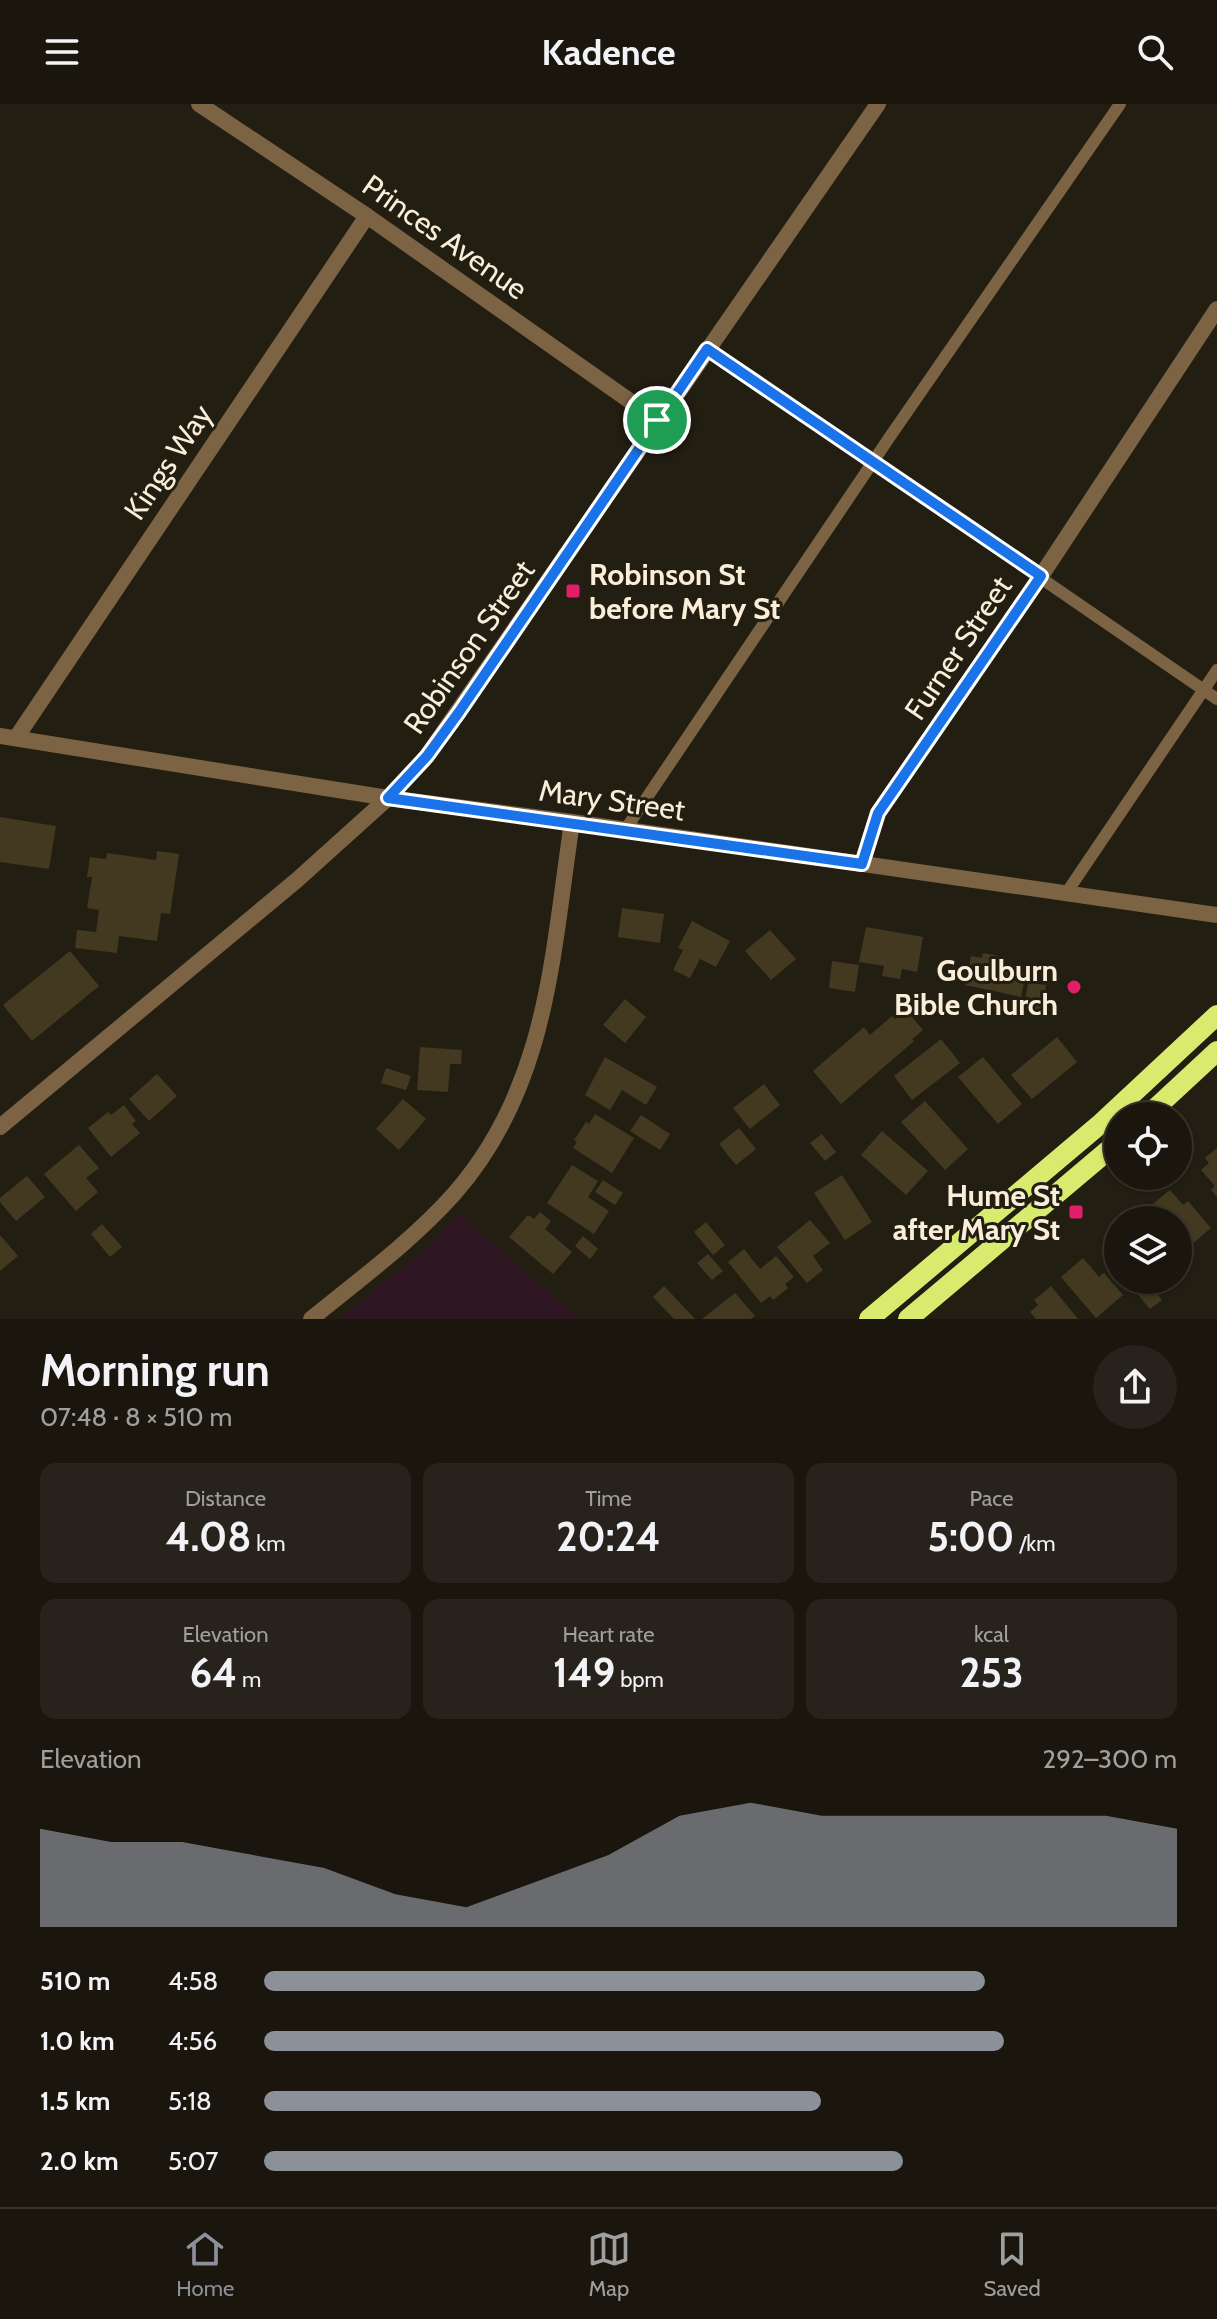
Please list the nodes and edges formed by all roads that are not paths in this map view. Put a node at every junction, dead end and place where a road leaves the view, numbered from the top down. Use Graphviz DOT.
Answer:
graph roads {
  1 [pos="199,104"];
  2 [pos="878,104"];
  3 [pos="1120,104"];
  4 [pos="367,216"];
  5 [pos="1217,309"];
  6 [pos="707,349"];
  7 [pos="657,420"];
  8 [pos="873,462"];
  9 [pos="1041,576"];
  10 [pos="1217,670"];
  11 [pos="1203,690"];
  12 [pos="1217,699"];
  13 [pos="8,737"];
  14 [pos="388,798"];
  15 [pos="572,822"];
  16 [pos="625,830"];
  17 [pos="862,864"];
  18 [pos="1065,895"];
  19 [pos="1217,915"];
  20 [pos="1217,1015"];
  21 [pos="1217,1051"];
  22 [pos="1162,1102"];
  23 [pos="0,1127"];
  24 [pos="1104,1154"];
  25 [pos="311,1319"];
  26 [pos="869,1319"];
  27 [pos="908,1319"];
  1 -- 4 [label="street, Princes Avenue"];
  2 -- 6 [label="street, Robinson Street"];
  3 -- 8 [label="lane"];
  4 -- 7 [label="street, Princes Avenue"];
  4 -- 13 [label="street, Kings Way"];
  5 -- 9 [label="street, Furner Street"];
  6 -- 7 [label="street, Robinson Street"];
  6 -- 8 [label="lane"];
  7 -- 14 [label="street, Robinson Street"];
  8 -- 9 [label="lane"];
  8 -- 16 [label="lane"];
  9 -- 11 [label="lane"];
  9 -- 17 [label="street, Furner Street"];
  10 -- 11 [label="lane"];
  11 -- 12 [label="lane"];
  11 -- 18 [label="lane"];
  13 -- 14 [label="street, Mary Street"];
  14 -- 15 [label="street, Mary Street"];
  14 -- 23 [label="street, Robinson Street"];
  15 -- 16 [label="street, Mary Street"];
  15 -- 25 [label="street"];
  16 -- 17 [label="street, Mary Street"];
  17 -- 18 [label="street, Mary Street"];
  18 -- 19 [label="street, Mary Street"];
  20 -- 26 [label="main road"];
  21 -- 22 [label="main road"];
  24 -- 27 [label="main road"];
}
